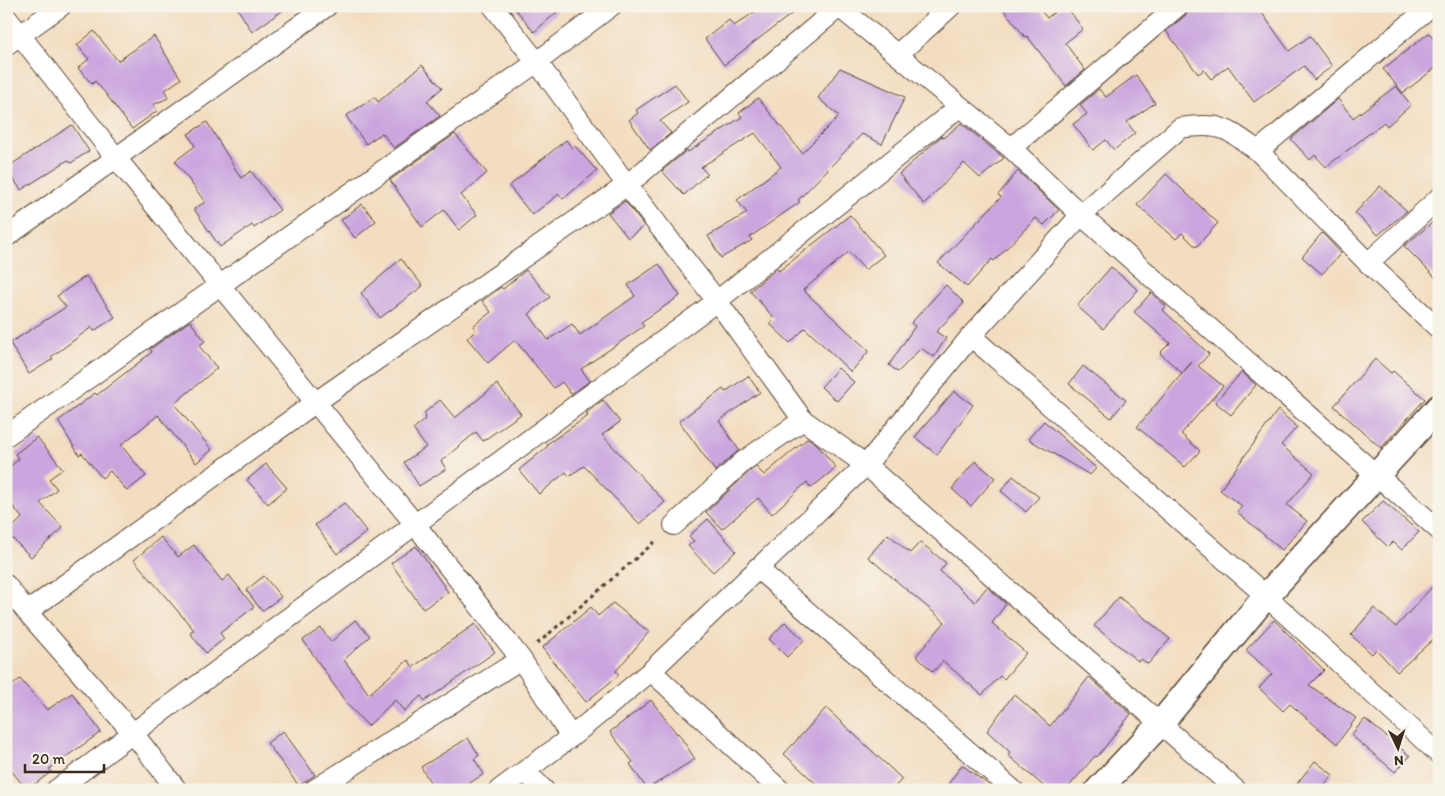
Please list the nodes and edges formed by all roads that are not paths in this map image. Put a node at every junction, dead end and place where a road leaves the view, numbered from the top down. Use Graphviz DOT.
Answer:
graph roads {
  1 [pos="61,6"];
  2 [pos="327,6"];
  3 [pos="493,6"];
  4 [pos="611,6"];
  5 [pos="951,6"];
  6 [pos="1178,6"];
  7 [pos="1431,6"];
  8 [pos="839,7"];
  9 [pos="6,17"];
  10 [pos="13,40"];
  11 [pos="898,54"];
  12 [pos="537,62"];
  13 [pos="959,107"];
  14 [pos="1011,148"];
  15 [pos="1258,151"];
  16 [pos="116,158"];
  17 [pos="626,185"];
  18 [pos="1439,198"];
  19 [pos="1081,214"];
  20 [pos="6,237"];
  21 [pos="1368,263"];
  22 [pos="218,284"];
  23 [pos="717,300"];
  24 [pos="1439,329"];
  25 [pos="971,336"];
  26 [pos="316,402"];
  27 [pos="1439,407"];
  28 [pos="803,420"];
  29 [pos="6,436"];
  30 [pos="866,465"];
  31 [pos="1378,475"];
  32 [pos="414,522"];
  33 [pos="674,525"];
  34 [pos="1439,530"];
  35 [pos="757,568"];
  36 [pos="6,585"];
  37 [pos="1266,596"];
  38 [pos="27,612"];
  39 [pos="521,658"];
  40 [pos="651,671"];
  41 [pos="1161,723"];
  42 [pos="133,733"];
  43 [pos="571,737"];
  44 [pos="1439,754"];
  45 [pos="525,771"];
  46 [pos="56,790"];
  47 [pos="177,790"];
  48 [pos="314,790"];
  49 [pos="499,790"];
  50 [pos="544,790"];
  51 [pos="780,790"];
  52 [pos="1013,790"];
  53 [pos="1098,790"];
  54 [pos="1236,790"];
  1 -- 10 [label="street"];
  2 -- 16 [label="street"];
  3 -- 12 [label="street"];
  4 -- 12 [label="street"];
  5 -- 11 [label="street"];
  6 -- 14 [label="street"];
  7 -- 15 [label="street"];
  8 -- 11 [label="street"];
  8 -- 17 [label="street"];
  9 -- 10 [label="street"];
  10 -- 16 [label="street"];
  11 -- 13 [label="street"];
  12 -- 17 [label="street"];
  12 -- 22 [label="street"];
  13 -- 14 [label="street"];
  13 -- 23 [label="street"];
  14 -- 19 [label="street"];
  15 -- 19 [label="street"];
  15 -- 21 [label="street"];
  16 -- 20 [label="street"];
  16 -- 22 [label="street"];
  17 -- 23 [label="street"];
  17 -- 26 [label="street"];
  18 -- 21 [label="street"];
  19 -- 25 [label="street"];
  19 -- 31 [label="street"];
  21 -- 24 [label="street"];
  22 -- 26 [label="street"];
  22 -- 29 [label="street"];
  23 -- 28 [label="street"];
  23 -- 32 [label="street"];
  25 -- 30 [label="street"];
  25 -- 37 [label="street"];
  26 -- 32 [label="street"];
  26 -- 38 [label="street"];
  27 -- 31 [label="street"];
  28 -- 30 [label="street"];
  28 -- 33 [label="street"];
  30 -- 35 [label="street"];
  30 -- 41 [label="street"];
  31 -- 34 [label="street"];
  31 -- 37 [label="street"];
  32 -- 39 [label="street"];
  32 -- 42 [label="street"];
  35 -- 40 [label="street"];
  35 -- 52 [label="street"];
  36 -- 38 [label="street"];
  37 -- 41 [label="street"];
  37 -- 44 [label="street"];
  38 -- 42 [label="street"];
  39 -- 43 [label="street"];
  39 -- 48 [label="street"];
  40 -- 43 [label="street"];
  40 -- 51 [label="street"];
  41 -- 53 [label="street"];
  41 -- 54 [label="street"];
  42 -- 46 [label="street"];
  42 -- 47 [label="street"];
  43 -- 45 [label="street"];
  45 -- 49 [label="street"];
  45 -- 50 [label="street"];
}
